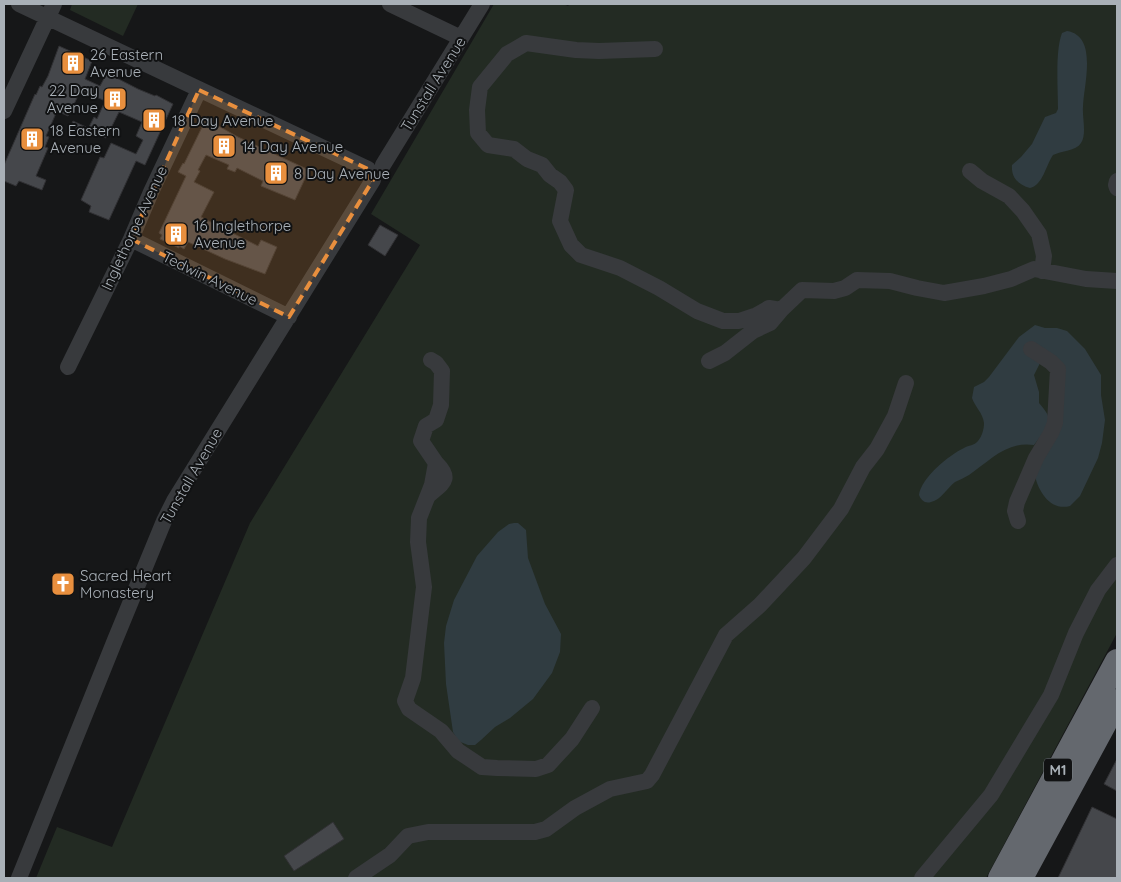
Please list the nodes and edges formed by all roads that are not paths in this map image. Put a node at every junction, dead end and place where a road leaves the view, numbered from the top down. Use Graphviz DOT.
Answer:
graph roads {
  1 [pos="20,4"];
  2 [pos="390,4"];
  3 [pos="482,4"];
  4 [pos="51,11"];
  5 [pos="462,38"];
  6 [pos="654,48"];
  7 [pos="199,90"];
  8 [pos="4,111"];
  9 [pos="375,171"];
  10 [pos="970,171"];
  11 [pos="1117,181"];
  12 [pos="1117,188"];
  13 [pos="131,239"];
  14 [pos="1042,271"];
  15 [pos="1117,281"];
  16 [pos="780,310"];
  17 [pos="289,317"];
  18 [pos="1031,349"];
  19 [pos="430,360"];
  20 [pos="709,361"];
  21 [pos="68,367"];
  22 [pos="906,383"];
  23 [pos="1018,521"];
  24 [pos="1117,565"];
  25 [pos="1117,662"];
  26 [pos="1117,701"];
  27 [pos="592,708"];
  28 [pos="19,878"];
  29 [pos="356,878"];
  30 [pos="922,878"];
  31 [pos="1000,878"];
  32 [pos="1021,878"];
  1 -- 4 [label="street"];
  2 -- 5 [label="street"];
  3 -- 5 [label="street, Tunstall Avenue"];
  4 -- 7 [label="street"];
  4 -- 8 [label="street"];
  5 -- 9 [label="street, Tunstall Avenue"];
  6 -- 16 [label="street"];
  7 -- 9 [label="street"];
  7 -- 13 [label="street, Inglethorpe Avenue"];
  9 -- 17 [label="street, Tunstall Avenue"];
  10 -- 14 [label="street"];
  11 -- 12 [label="street"];
  13 -- 17 [label="street, Tedwin Avenue"];
  13 -- 21 [label="street, Inglethorpe Avenue"];
  14 -- 15 [label="street"];
  14 -- 16 [label="street"];
  16 -- 20 [label="street"];
  17 -- 28 [label="street, Tunstall Avenue"];
  18 -- 23 [label="street"];
  19 -- 27 [label="street"];
  22 -- 29 [label="street"];
  24 -- 30 [label="street"];
  25 -- 31 [label="highway, M1"];
  26 -- 32 [label="highway, M1"];
}
